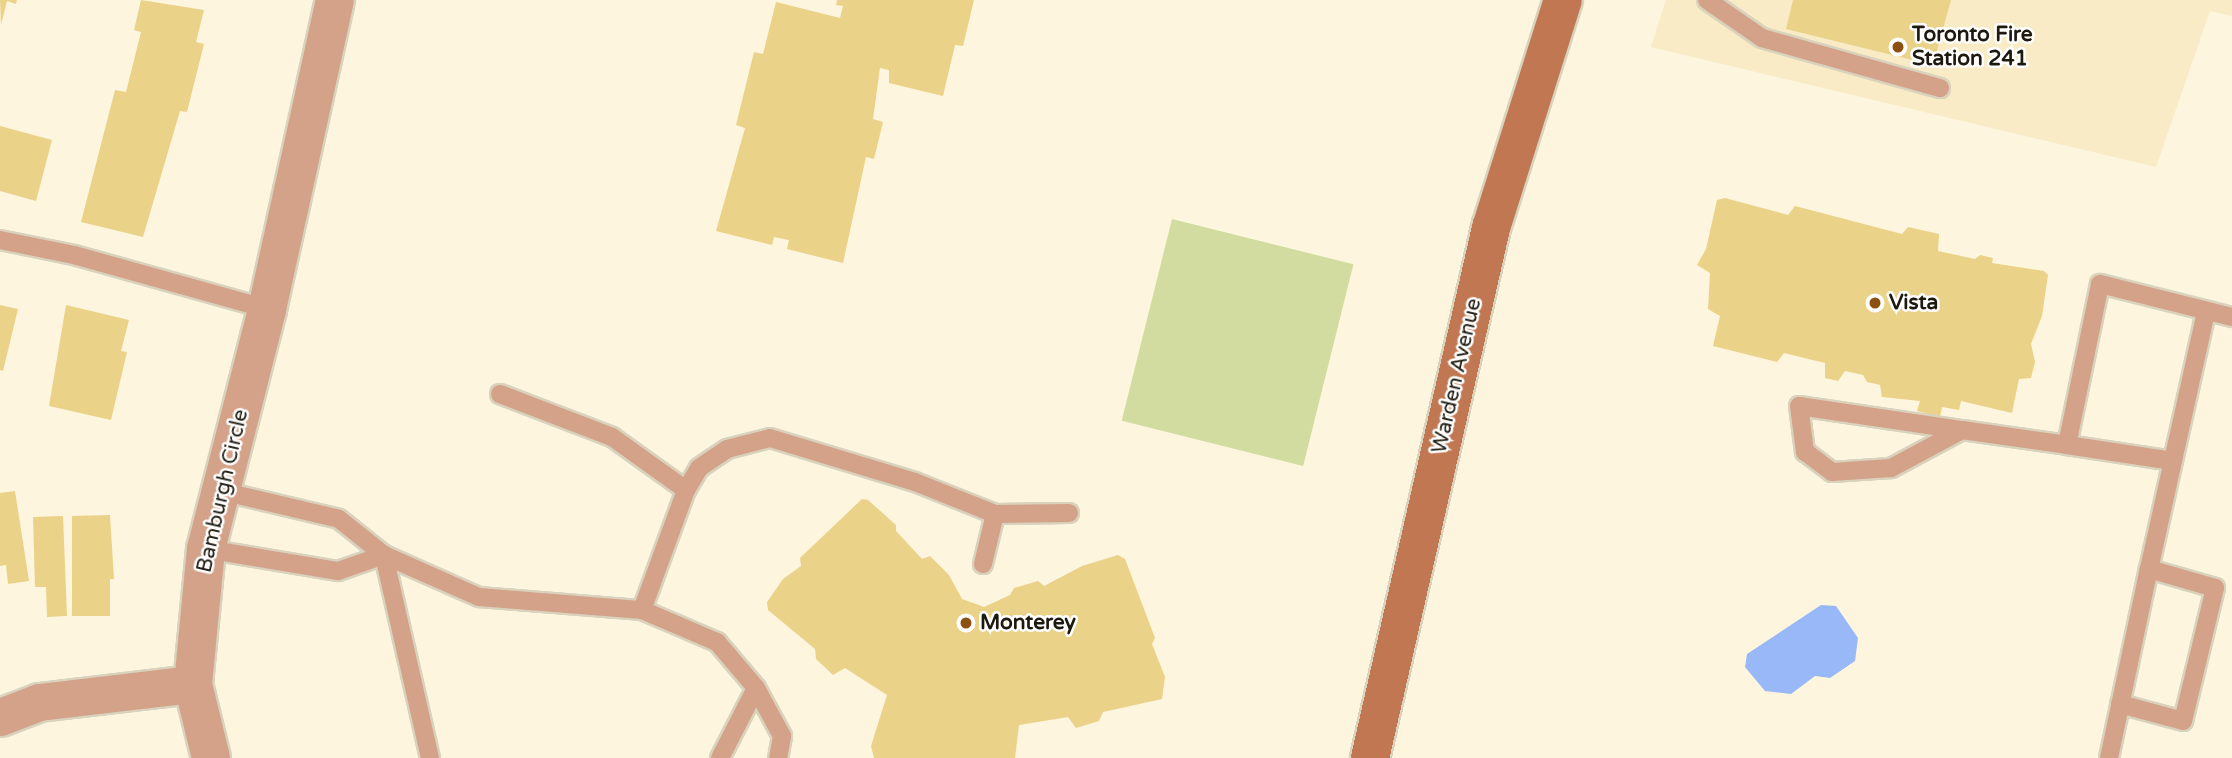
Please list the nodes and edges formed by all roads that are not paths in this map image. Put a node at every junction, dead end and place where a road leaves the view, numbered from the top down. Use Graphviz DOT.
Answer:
graph roads {
  1 [pos="335,0"];
  2 [pos="1563,0"];
  3 [pos="1707,0"];
  4 [pos="1940,88"];
  5 [pos="0,240"];
  6 [pos="267,309"];
  7 [pos="2206,312"];
  8 [pos="2232,317"];
  9 [pos="500,394"];
  10 [pos="1962,430"];
  11 [pos="2067,445"];
  12 [pos="2174,461"];
  13 [pos="686,490"];
  14 [pos="221,491"];
  15 [pos="1069,513"];
  16 [pos="995,514"];
  17 [pos="206,549"];
  18 [pos="384,555"];
  19 [pos="984,564"];
  20 [pos="2150,569"];
  21 [pos="642,610"];
  22 [pos="193,684"];
  23 [pos="756,688"];
  24 [pos="2120,704"];
  25 [pos="0,718"];
  26 [pos="211,758"];
  27 [pos="429,758"];
  28 [pos="720,758"];
  29 [pos="778,758"];
  30 [pos="1370,758"];
  31 [pos="2109,758"];
  1 -- 6 [label="street, Bamburgh Circle"];
  2 -- 30 [label="main road, Warden Avenue"];
  3 -- 4 [label="lane"];
  5 -- 6 [label="lane"];
  6 -- 14 [label="street, Bamburgh Circle"];
  7 -- 8 [label="lane"];
  7 -- 11 [label="lane"];
  7 -- 12 [label="lane"];
  9 -- 13 [label="lane"];
  10 -- 10 [label="lane"];
  10 -- 11 [label="lane"];
  11 -- 12 [label="lane"];
  12 -- 20 [label="lane"];
  13 -- 16 [label="lane"];
  13 -- 21 [label="lane"];
  14 -- 17 [label="street, Bamburgh Circle"];
  14 -- 18 [label="lane"];
  15 -- 16 [label="lane"];
  16 -- 19 [label="lane"];
  17 -- 18 [label="lane"];
  17 -- 22 [label="street, Bamburgh Circle"];
  18 -- 21 [label="lane"];
  18 -- 27 [label="lane"];
  20 -- 24 [label="lane"];
  20 -- 24 [label="lane"];
  21 -- 23 [label="lane"];
  22 -- 25 [label="street"];
  22 -- 26 [label="street, Bamburgh Circle"];
  23 -- 28 [label="lane"];
  23 -- 29 [label="lane"];
  24 -- 31 [label="lane"];
}
